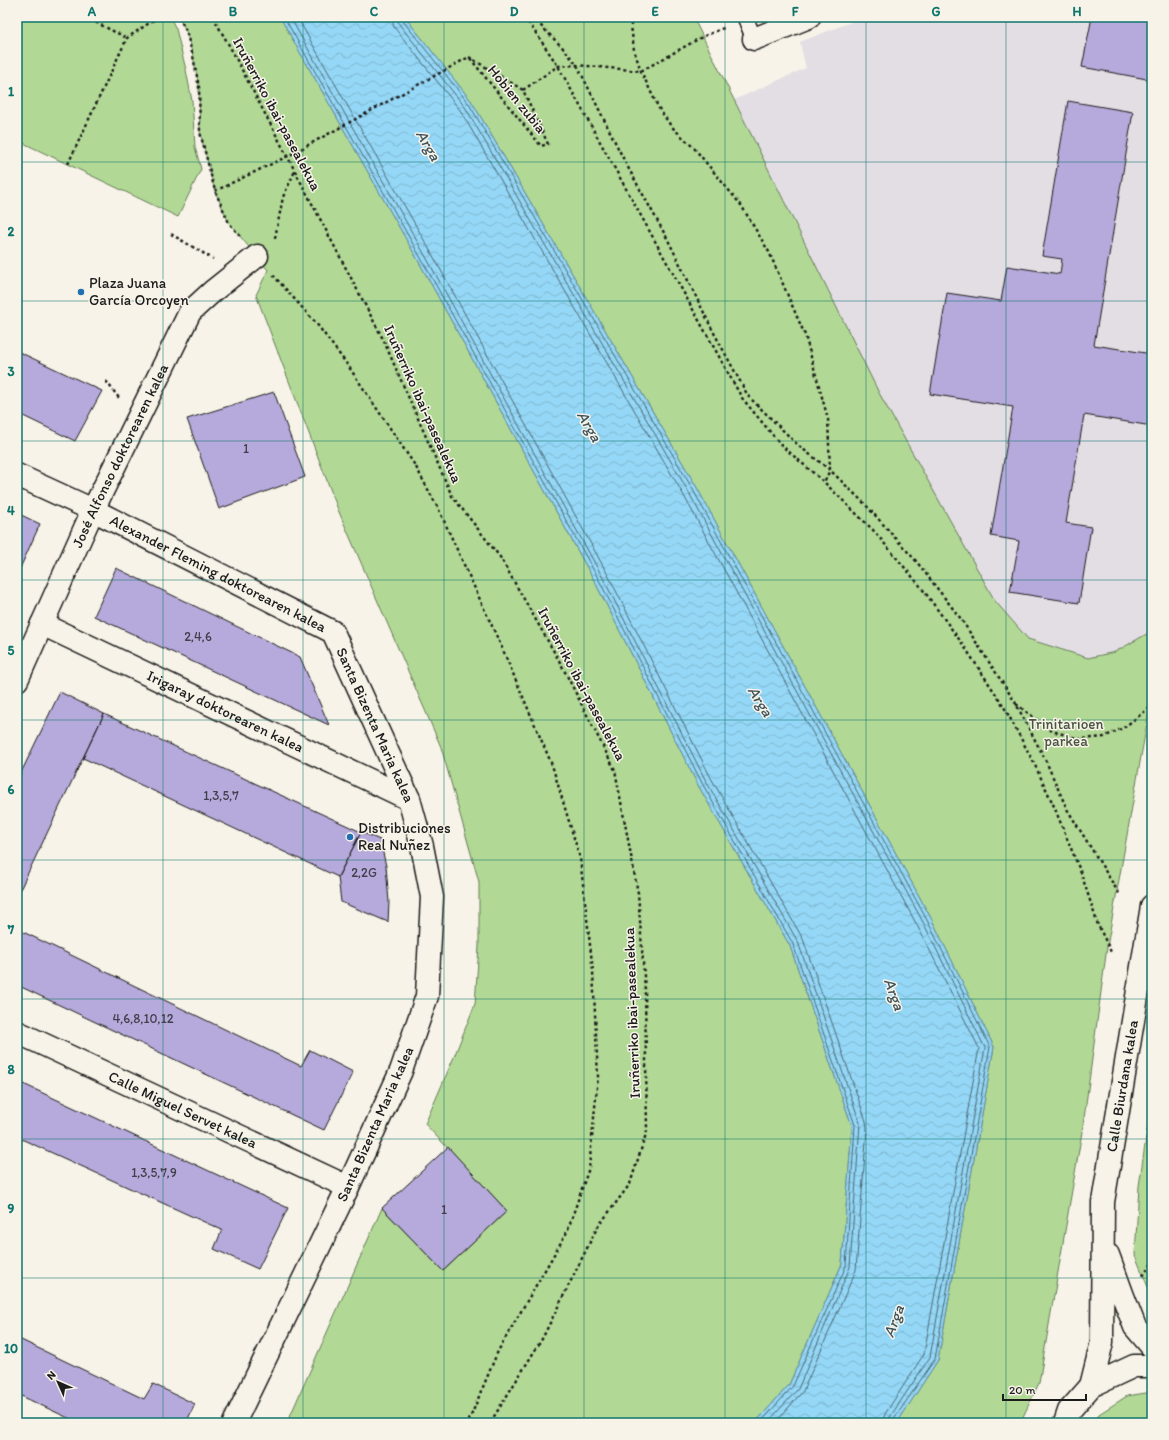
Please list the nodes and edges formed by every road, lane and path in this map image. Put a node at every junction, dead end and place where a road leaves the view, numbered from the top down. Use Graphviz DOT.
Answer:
graph roads {
  1 [pos="85,17"];
  2 [pos="158,17"];
  3 [pos="179,17"];
  4 [pos="213,17"];
  5 [pos="525,17"];
  6 [pos="534,17"];
  7 [pos="630,17"];
  8 [pos="745,17"];
  9 [pos="809,17"];
  10 [pos="702,37"];
  11 [pos="127,38"];
  12 [pos="754,39"];
  13 [pos="469,57"];
  14 [pos="577,65"];
  15 [pos="558,66"];
  16 [pos="641,71"];
  17 [pos="523,90"];
  18 [pos="288,156"];
  19 [pos="68,164"];
  20 [pos="295,171"];
  21 [pos="215,191"];
  22 [pos="171,234"];
  23 [pos="274,241"];
  24 [pos="257,256"];
  25 [pos="235,273"];
  26 [pos="830,470"];
  27 [pos="17,475"];
  28 [pos="824,482"];
  29 [pos="93,510"];
  30 [pos="42,624"];
  31 [pos="332,632"];
  32 [pos="17,680"];
  33 [pos="1015,702"];
  34 [pos="1152,706"];
  35 [pos="409,799"];
  36 [pos="1120,895"];
  37 [pos="1152,906"];
  38 [pos="1111,952"];
  39 [pos="17,1032"];
  40 [pos="348,1187"];
  41 [pos="1103,1243"];
  42 [pos="1152,1347"];
  43 [pos="1152,1366"];
  44 [pos="1091,1386"];
  45 [pos="1064,1419"];
  46 [pos="234,1423"];
  47 [pos="468,1423"];
  48 [pos="490,1423"];
  1 -- 11 [label="path"];
  2 -- 11 [label="path"];
  3 -- 21 [label="path"];
  4 -- 18 [label="path, Iruñerriko ibai-pasealekua"];
  5 -- 15 [label="path"];
  6 -- 14 [label="path"];
  7 -- 16 [label="path"];
  8 -- 12 [label="lane"];
  9 -- 12 [label="street"];
  10 -- 16 [label="path"];
  11 -- 19 [label="path"];
  13 -- 17 [label="path, Hobien zubia"];
  13 -- 17 [label="path, Hobien zubia"];
  13 -- 18 [label="path, Hobien zubia"];
  14 -- 15 [label="path"];
  14 -- 16 [label="path"];
  14 -- 26 [label="path"];
  15 -- 17 [label="path"];
  15 -- 28 [label="path"];
  16 -- 26 [label="path"];
  18 -- 20 [label="path, Iruñerriko ibai-pasealekua"];
  18 -- 21 [label="path, Hobien zubia"];
  20 -- 23 [label="path"];
  20 -- 48 [label="path, Iruñerriko ibai-pasealekua"];
  21 -- 24 [label="path"];
  22 -- 25 [label="path"];
  24 -- 25 [label="street, José Alfonso doktorearen kalea"];
  24 -- 47 [label="path"];
  25 -- 29 [label="street, José Alfonso doktorearen kalea"];
  26 -- 28 [label="path"];
  26 -- 33 [label="path"];
  27 -- 29 [label="street, Alexander Fleming doktorearen kalea"];
  28 -- 38 [label="path"];
  29 -- 30 [label="street, José Alfonso doktorearen kalea"];
  29 -- 31 [label="street, Alexander Fleming doktorearen kalea"];
  30 -- 32 [label="street, José Alfonso doktorearen kalea"];
  30 -- 35 [label="street, Irigaray doktorearen kalea"];
  31 -- 35 [label="street, Santa Bizenta Maria kalea"];
  33 -- 34 [label="path"];
  33 -- 36 [label="path"];
  35 -- 40 [label="street, Santa Bizenta Maria kalea"];
  37 -- 41 [label="street, Calle Biurdana kalea"];
  39 -- 40 [label="street, Calle Miguel Servet kalea"];
  40 -- 46 [label="street, Santa Bizenta Maria kalea"];
  41 -- 42 [label="street, Calle Biurdana kalea"];
  41 -- 44 [label="street, Calle Biurdana kalea"];
  43 -- 44 [label="street"];
  44 -- 45 [label="street"];
}
